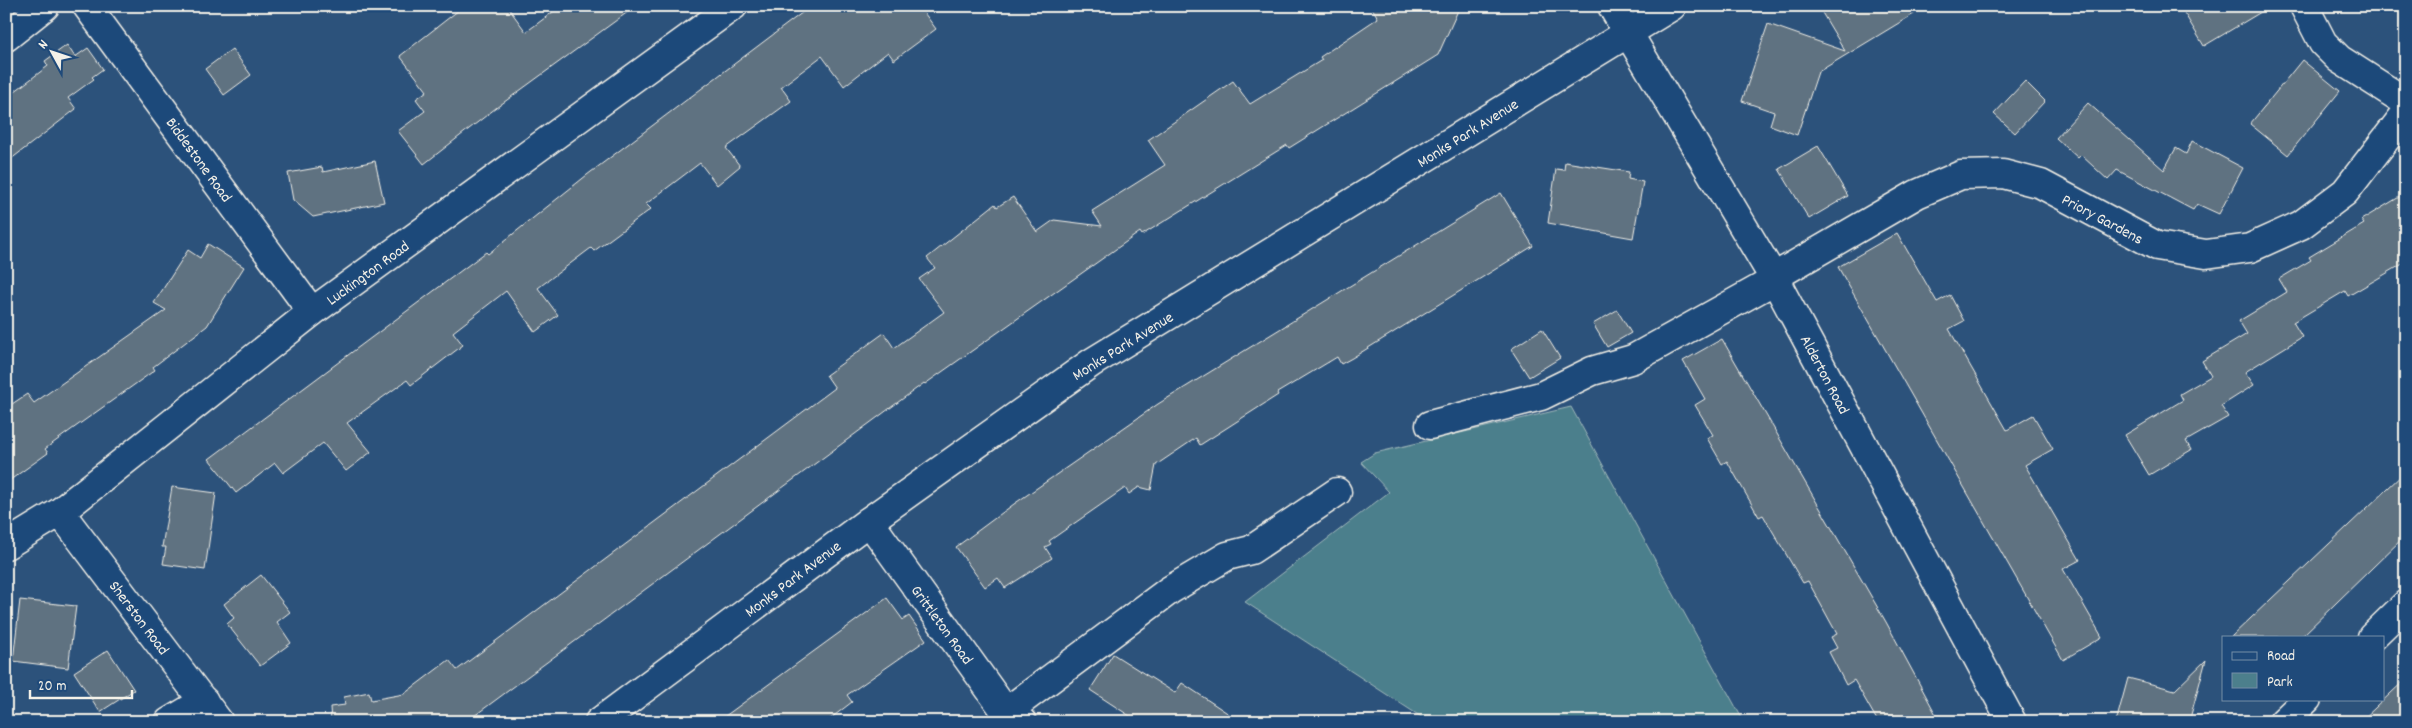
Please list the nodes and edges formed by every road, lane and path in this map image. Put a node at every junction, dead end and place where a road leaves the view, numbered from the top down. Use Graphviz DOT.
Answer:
graph roads {
  1 [pos="45,6"];
  2 [pos="87,6"];
  3 [pos="733,6"];
  4 [pos="1612,6"];
  5 [pos="1672,6"];
  6 [pos="2304,6"];
  7 [pos="1629,33"];
  8 [pos="6,37"];
  9 [pos="2406,102"];
  10 [pos="2406,113"];
  11 [pos="1774,279"];
  12 [pos="312,312"];
  13 [pos="1430,425"];
  14 [pos="1337,492"];
  15 [pos="60,512"];
  16 [pos="869,520"];
  17 [pos="6,545"];
  18 [pos="2406,604"];
  19 [pos="2373,636"];
  20 [pos="2306,700"];
  21 [pos="212,711"];
  22 [pos="1014,717"];
  23 [pos="169,722"];
  24 [pos="599,722"];
  25 [pos="2012,722"];
  26 [pos="2283,722"];
  1 -- 8 [label="street"];
  2 -- 12 [label="street, Biddestone Road"];
  3 -- 12 [label="street, Luckington Road"];
  4 -- 7 [label="street, Alderton Road"];
  5 -- 7 [label="street, Monks Park Avenue"];
  6 -- 9 [label="street"];
  7 -- 11 [label="street, Alderton Road"];
  7 -- 16 [label="street, Monks Park Avenue"];
  10 -- 11 [label="street, Priory Gardens"];
  11 -- 13 [label="street, Priory Gardens"];
  11 -- 25 [label="street, Alderton Road"];
  12 -- 15 [label="street, Luckington Road"];
  14 -- 22 [label="street"];
  15 -- 17 [label="street, Luckington Road"];
  15 -- 21 [label="street, Sherston Road"];
  16 -- 22 [label="street, Grittleton Road"];
  16 -- 24 [label="street, Monks Park Avenue"];
  18 -- 19 [label="street"];
  20 -- 26 [label="street"];
  21 -- 23 [label="street"];
}
